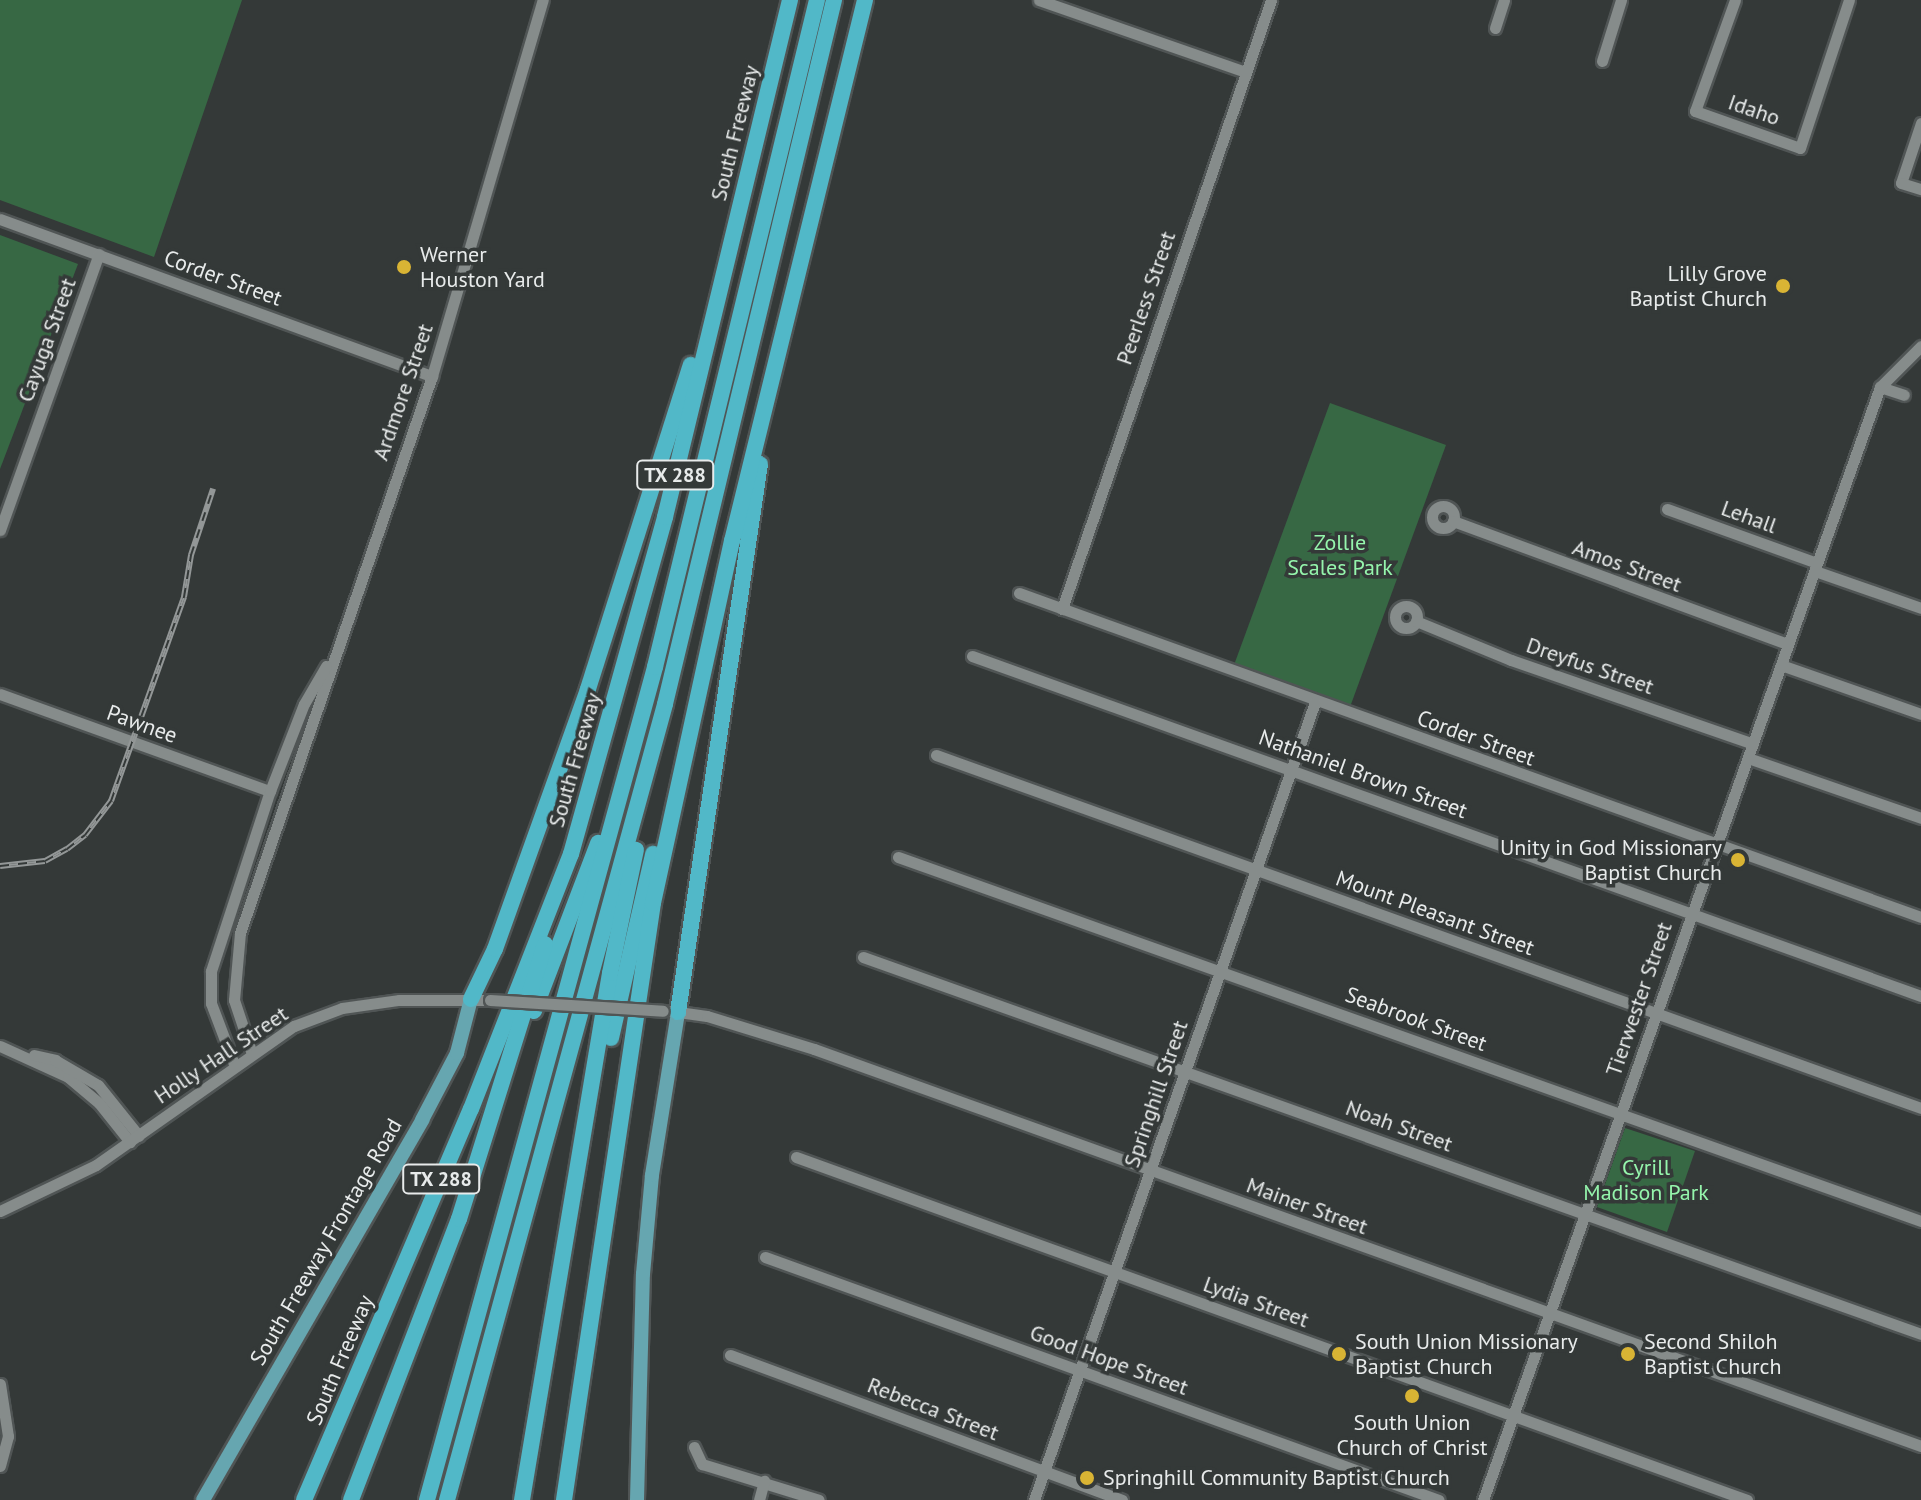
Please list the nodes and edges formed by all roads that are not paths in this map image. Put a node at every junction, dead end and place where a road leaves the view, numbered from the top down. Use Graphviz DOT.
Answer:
graph roads {
  1 [pos="543,0"];
  2 [pos="790,0"];
  3 [pos="817,0"];
  4 [pos="834,0"];
  5 [pos="865,0"];
  6 [pos="1039,0"];
  7 [pos="1271,0"];
  8 [pos="1504,0"];
  9 [pos="1621,0"];
  10 [pos="1735,0"];
  11 [pos="1849,0"];
  12 [pos="1495,28"];
  13 [pos="1602,61"];
  14 [pos="1246,72"];
  15 [pos="1921,123"];
  16 [pos="1921,189"];
  17 [pos="0,219"];
  18 [pos="731,237"];
  19 [pos="99,254"];
  20 [pos="1921,346"];
  21 [pos="432,376"];
  22 [pos="1880,387"];
  23 [pos="1904,395"];
  24 [pos="768,396"];
  25 [pos="1667,509"];
  26 [pos="1453,521"];
  27 [pos="0,530"];
  28 [pos="1816,567"];
  29 [pos="1019,593"];
  30 [pos="1921,608"];
  31 [pos="1062,609"];
  32 [pos="1416,621"];
  33 [pos="1788,644"];
  34 [pos="332,655"];
  35 [pos="972,656"];
  36 [pos="1781,665"];
  37 [pos="655,667"];
  38 [pos="0,694"];
  39 [pos="697,700"];
  40 [pos="1315,702"];
  41 [pos="1921,714"];
  42 [pos="1753,744"];
  43 [pos="936,755"];
  44 [pos="1748,758"];
  45 [pos="1291,770"];
  46 [pos="270,791"];
  47 [pos="639,800"];
  48 [pos="1921,818"];
  49 [pos="1717,844"];
  50 [pos="571,854"];
  51 [pos="898,857"];
  52 [pos="1256,870"];
  53 [pos="1690,914"];
  54 [pos="1921,917"];
  55 [pos="222,931"];
  56 [pos="240,937"];
  57 [pos="863,957"];
  58 [pos="1221,971"];
  59 [pos="1921,996"];
  60 [pos="471,999"];
  61 [pos="670,1011"];
  62 [pos="1655,1013"];
  63 [pos="0,1046"];
  64 [pos="516,1047"];
  65 [pos="252,1054"];
  66 [pos="234,1064"];
  67 [pos="1186,1070"];
  68 [pos="1921,1108"];
  69 [pos="1621,1114"];
  70 [pos="134,1139"];
  71 [pos="796,1157"];
  72 [pos="581,1164"];
  73 [pos="1150,1171"];
  74 [pos="0,1211"];
  75 [pos="1585,1213"];
  76 [pos="1921,1221"];
  77 [pos="765,1257"];
  78 [pos="1115,1272"];
  79 [pos="1549,1314"];
  80 [pos="1921,1334"];
  81 [pos="730,1355"];
  82 [pos="1080,1370"];
  83 [pos="0,1384"];
  84 [pos="1512,1416"];
  85 [pos="381,1419"];
  86 [pos="1921,1446"];
  87 [pos="694,1447"];
  88 [pos="0,1466"];
  89 [pos="1044,1472"];
  90 [pos="764,1481"];
  91 [pos="524,1495"];
  92 [pos="203,1500"];
  93 [pos="304,1500"];
  94 [pos="342,1500"];
  95 [pos="351,1500"];
  96 [pos="427,1500"];
  97 [pos="447,1500"];
  98 [pos="564,1500"];
  99 [pos="637,1500"];
  100 [pos="759,1500"];
  101 [pos="819,1500"];
  102 [pos="1034,1500"];
  103 [pos="1122,1500"];
  104 [pos="1439,1500"];
  105 [pos="1483,1500"];
  106 [pos="1747,1500"];
  1 -- 21 [label="street, Ardmore Street"];
  2 -- 18 [label="highway, South Freeway / TX 288"];
  3 -- 37 [label="highway"];
  4 -- 47 [label="highway"];
  5 -- 24 [label="highway, TX 288"];
  6 -- 14 [label="street"];
  7 -- 14 [label="street, Peerless Street"];
  8 -- 12 [label="street"];
  9 -- 13 [label="street"];
  10 -- 11 [label="street, Idaho"];
  14 -- 31 [label="street, Peerless Street"];
  15 -- 16 [label="street"];
  17 -- 19 [label="street, Corder Street"];
  18 -- 50 [label="highway, South Freeway / TX 288"];
  18 -- 60 [label="highway"];
  19 -- 21 [label="street, Corder Street"];
  19 -- 27 [label="street, Cayuga Street"];
  20 -- 22 [label="street, Tierwester Street"];
  21 -- 34 [label="street, Ardmore Street"];
  22 -- 23 [label="street"];
  22 -- 28 [label="street, Tierwester Street"];
  24 -- 39 [label="highway, TX 288"];
  24 -- 61 [label="highway"];
  25 -- 28 [label="street, Lehall"];
  26 -- 33 [label="street, Amos Street"];
  28 -- 30 [label="street, Lehall"];
  28 -- 33 [label="street, Tierwester Street"];
  29 -- 31 [label="street, Corder Street"];
  31 -- 40 [label="street, Corder Street"];
  32 -- 42 [label="street, Dreyfus Street"];
  33 -- 36 [label="street, Tierwester Street"];
  34 -- 46 [label="street, Ardmore Street"];
  34 -- 56 [label="street, Ardmore Street"];
  35 -- 45 [label="street, Nathaniel Brown Street"];
  36 -- 41 [label="street"];
  36 -- 42 [label="street, Tierwester Street"];
  37 -- 64 [label="highway"];
  37 -- 96 [label="highway"];
  38 -- 46 [label="street, Pawnee"];
  39 -- 72 [label="highway"];
  39 -- 98 [label="highway, TX 288"];
  40 -- 45 [label="street, Springhill Street"];
  40 -- 49 [label="street, Corder Street"];
  42 -- 44 [label="street, Tierwester Street"];
  43 -- 52 [label="street, Mount Pleasant Street"];
  44 -- 48 [label="street"];
  44 -- 49 [label="street, Tierwester Street"];
  45 -- 52 [label="street, Springhill Street"];
  45 -- 53 [label="street, Nathaniel Brown Street"];
  46 -- 55 [label="street, Ardmore Street"];
  47 -- 72 [label="highway"];
  47 -- 97 [label="highway"];
  49 -- 53 [label="street, Tierwester Street"];
  49 -- 54 [label="street, Corder Street"];
  50 -- 64 [label="highway"];
  50 -- 93 [label="highway, South Freeway / TX 288"];
  51 -- 58 [label="street, Seabrook Street"];
  52 -- 58 [label="street, Springhill Street"];
  52 -- 62 [label="street, Mount Pleasant Street"];
  53 -- 59 [label="street, Nathaniel Brown Street"];
  53 -- 62 [label="street, Tierwester Street"];
  55 -- 56 [label="street"];
  55 -- 66 [label="street, Ardmore Street"];
  56 -- 65 [label="street, Ardmore Street"];
  57 -- 67 [label="street, Noah Street"];
  58 -- 67 [label="street, Springhill Street"];
  58 -- 69 [label="street, Seabrook Street"];
  60 -- 61 [label="street, Holly Hall Street, bridge"];
  60 -- 65 [label="street, Holly Hall Street"];
  60 -- 92 [label="main road, South Freeway Frontage Road"];
  61 -- 73 [label="street, Mainer Street"];
  61 -- 99 [label="main road"];
  62 -- 68 [label="street, Mount Pleasant Street"];
  62 -- 69 [label="street, Tierwester Street"];
  63 -- 70 [label="street"];
  64 -- 85 [label="highway"];
  65 -- 66 [label="street, Holly Hall Street"];
  66 -- 70 [label="street, Holly Hall Street"];
  67 -- 73 [label="street, Springhill Street"];
  67 -- 75 [label="street, Noah Street"];
  69 -- 75 [label="street, Tierwester Street"];
  69 -- 76 [label="street, Seabrook Street"];
  70 -- 74 [label="street, Holly Hall Street"];
  71 -- 78 [label="street, Lydia Street"];
  72 -- 91 [label="highway"];
  73 -- 78 [label="street, Springhill Street"];
  73 -- 79 [label="street, Mainer Street"];
  75 -- 79 [label="street, Tierwester Street"];
  75 -- 80 [label="street, Noah Street"];
  77 -- 82 [label="street, Good Hope Street"];
  78 -- 82 [label="street, Springhill Street"];
  78 -- 84 [label="street, Lydia Street"];
  79 -- 84 [label="street, Tierwester Street"];
  79 -- 86 [label="street, Mainer Street"];
  81 -- 89 [label="street, Rebecca Street"];
  82 -- 89 [label="street, Springhill Street"];
  82 -- 104 [label="street, Good Hope Street"];
  83 -- 88 [label="street"];
  84 -- 105 [label="street, Tierwester Street"];
  84 -- 106 [label="street, Lydia Street"];
  85 -- 94 [label="highway"];
  85 -- 95 [label="highway"];
  87 -- 90 [label="street"];
  89 -- 102 [label="street, Springhill Street"];
  89 -- 103 [label="street, Rebecca Street"];
  90 -- 100 [label="street"];
  90 -- 101 [label="street"];
}
